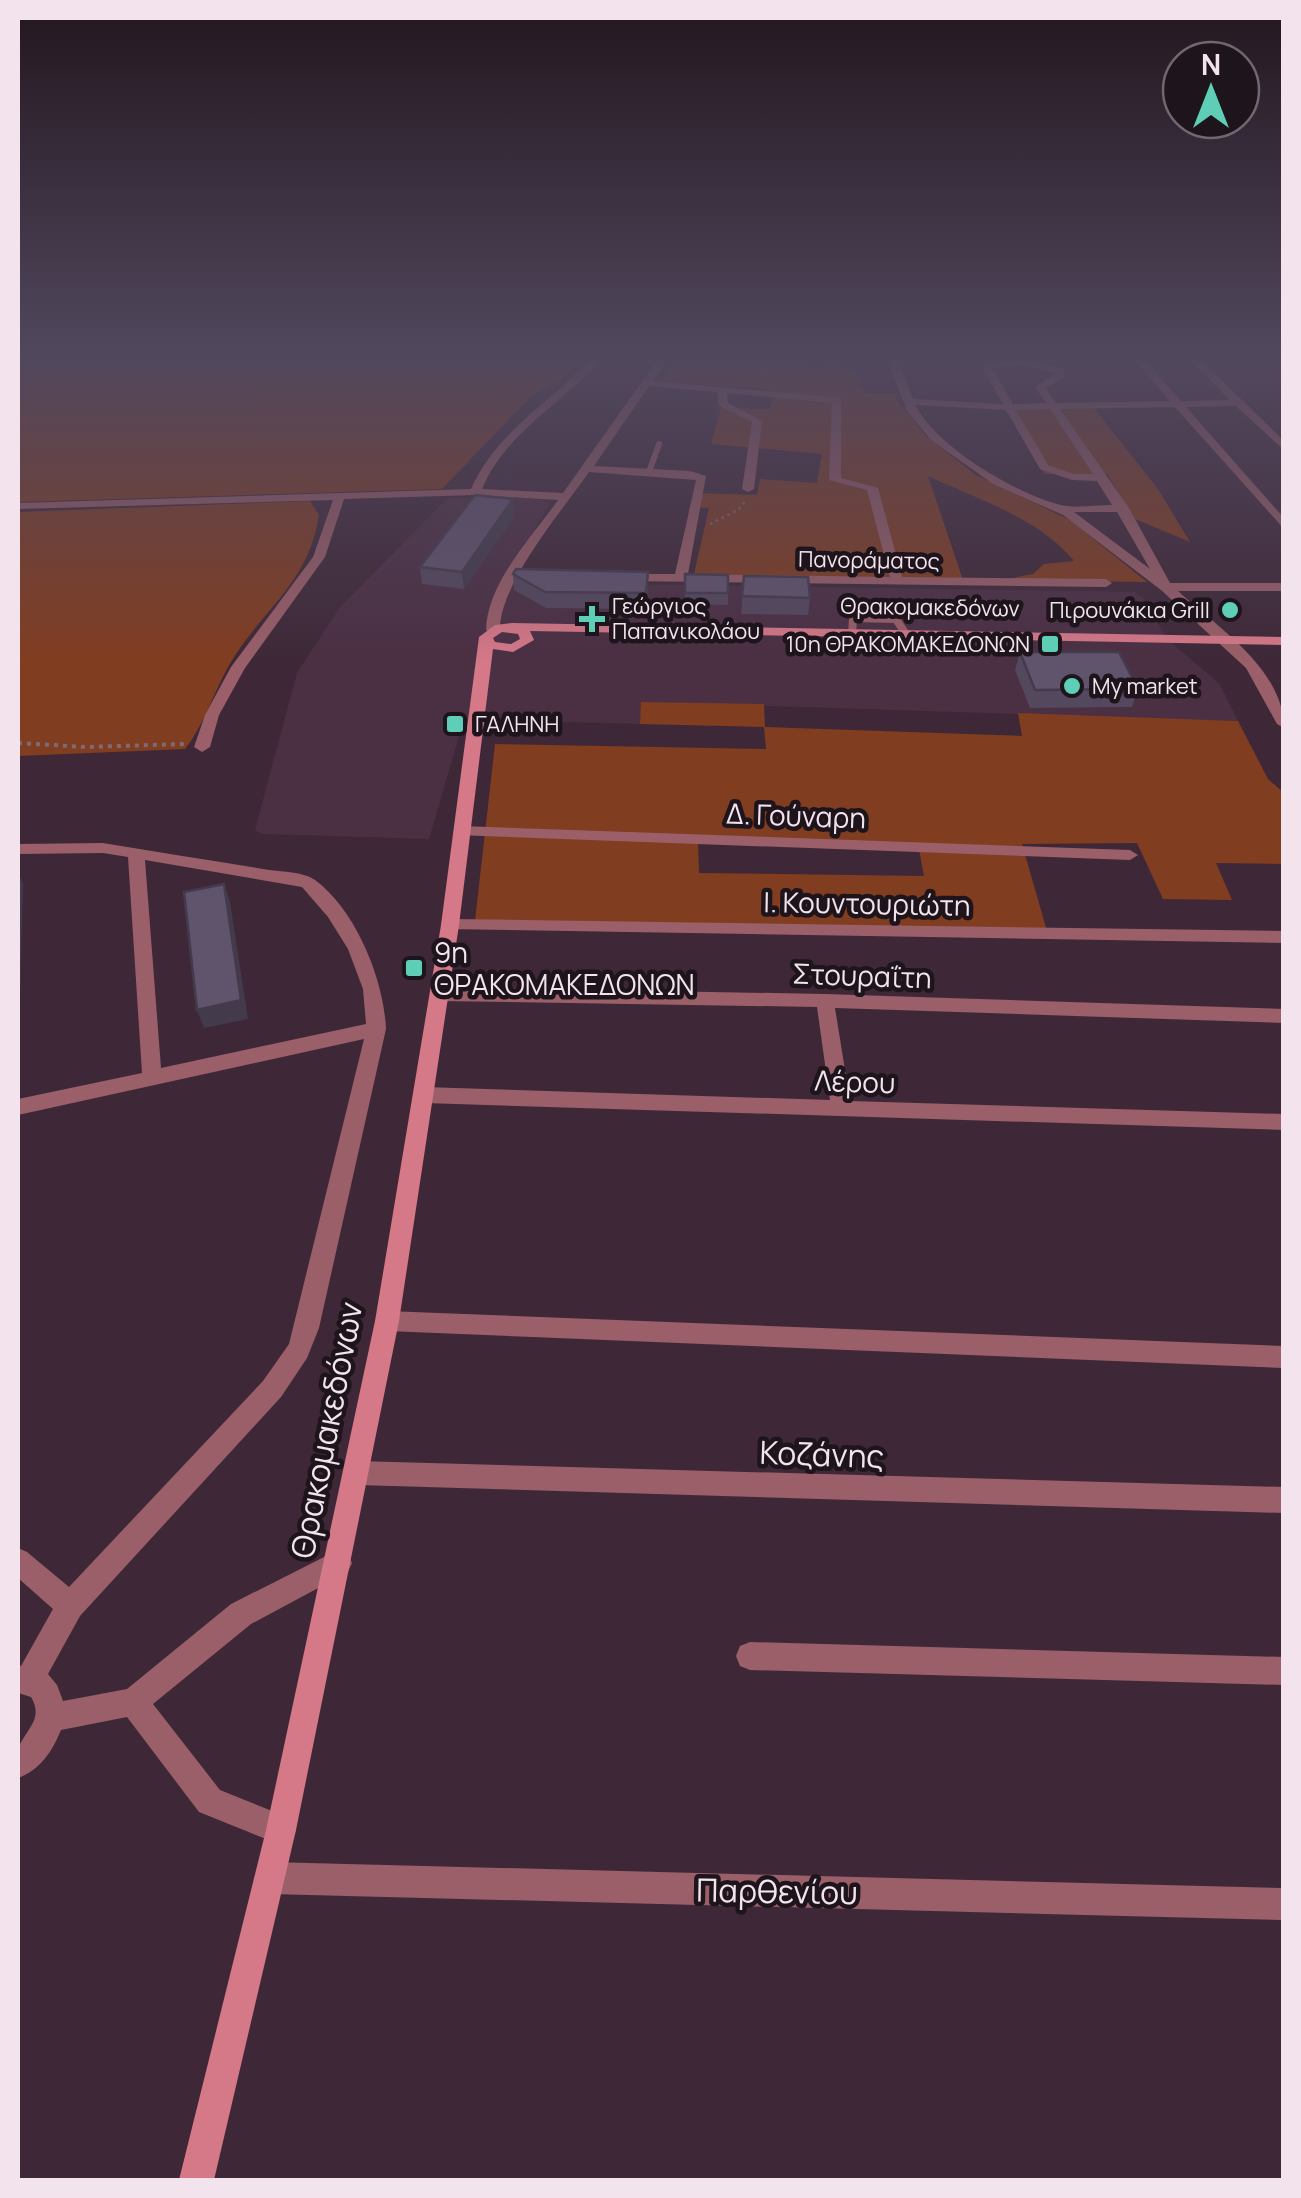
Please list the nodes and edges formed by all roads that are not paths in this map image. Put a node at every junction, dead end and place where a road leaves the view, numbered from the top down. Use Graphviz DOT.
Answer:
graph roads {
  1 [pos="492,459"];
  2 [pos="593,459"];
  3 [pos="654,459"];
  4 [pos="752,459"];
  5 [pos="836,459"];
  6 [pos="963,459"];
  7 [pos="1041,459"];
  8 [pos="1090,459"];
  9 [pos="1225,459"];
  10 [pos="586,468"];
  11 [pos="649,472"];
  12 [pos="1103,478"];
  13 [pos="748,489"];
  14 [pos="475,492"];
  15 [pos="340,496"];
  16 [pos="567,497"];
  17 [pos="18,506"];
  18 [pos="1123,508"];
  19 [pos="1060,509"];
  20 [pos="1284,526"];
  21 [pos="511,576"];
  22 [pos="530,576"];
  23 [pos="606,577"];
  24 [pos="681,578"];
  25 [pos="898,580"];
  26 [pos="1106,583"];
  27 [pos="1284,586"];
  28 [pos="1166,587"];
  29 [pos="512,627"];
  30 [pos="575,629"];
  31 [pos="490,636"];
  32 [pos="1220,640"];
  33 [pos="1284,641"];
  34 [pos="520,644"];
  35 [pos="482,686"];
  36 [pos="1284,724"];
  37 [pos="202,744"];
  38 [pos="460,831"];
  39 [pos="18,850"];
  40 [pos="136,854"];
  41 [pos="1130,854"];
  42 [pos="450,925"];
  43 [pos="1284,937"];
  44 [pos="440,994"];
  45 [pos="825,1001"];
  46 [pos="1284,1016"];
  47 [pos="376,1029"];
  48 [pos="152,1076"];
  49 [pos="424,1095"];
  50 [pos="18,1108"];
  51 [pos="841,1108"];
  52 [pos="1284,1122"];
  53 [pos="387,1320"];
  54 [pos="1284,1357"];
  55 [pos="358,1473"];
  56 [pos="1284,1500"];
  57 [pos="18,1561"];
  58 [pos="339,1564"];
  59 [pos="70,1606"];
  60 [pos="750,1656"];
  61 [pos="1284,1671"];
  62 [pos="23,1679"];
  63 [pos="133,1702"];
  64 [pos="50,1718"];
  65 [pos="18,1764"];
  66 [pos="281,1830"];
  67 [pos="270,1878"];
  68 [pos="1284,1904"];
  69 [pos="196,2180"];
  1 -- 14 [label="street"];
  2 -- 10 [label="street"];
  3 -- 11 [label="lane"];
  4 -- 13 [label="street"];
  5 -- 25 [label="street"];
  6 -- 19 [label="street"];
  7 -- 12 [label="street"];
  8 -- 12 [label="street"];
  9 -- 20 [label="street"];
  10 -- 11 [label="street"];
  10 -- 16 [label="street"];
  11 -- 24 [label="street"];
  12 -- 18 [label="street"];
  14 -- 15 [label="street"];
  14 -- 16 [label="street"];
  15 -- 17 [label="street"];
  15 -- 37 [label="street"];
  16 -- 21 [label="street"];
  18 -- 19 [label="street"];
  18 -- 28 [label="street"];
  19 -- 28 [label="street"];
  21 -- 22 [label="street"];
  21 -- 31 [label="street"];
  23 -- 24 [label="street, Πανοράματος"];
  24 -- 25 [label="street, Πανοράματος"];
  25 -- 26 [label="street, Πανοράματος"];
  27 -- 28 [label="street"];
  28 -- 32 [label="street"];
  29 -- 30 [label="main road, Θρακομακεδόνων"];
  29 -- 31 [label="main road, Θρακομακεδόνων"];
  29 -- 34 [label="main road"];
  30 -- 32 [label="main road, Θρακομακεδόνων"];
  30 -- 34 [label="main road, Θρακομακεδόνων"];
  31 -- 34 [label="main road, Θρακομακεδόνων"];
  31 -- 35 [label="main road, Θρακομακεδόνων"];
  32 -- 33 [label="main road, Θρακομακεδόνων"];
  32 -- 36 [label="street"];
  34 -- 35 [label="main road"];
  35 -- 38 [label="main road, Θρακομακεδόνων"];
  38 -- 41 [label="street, Δ. Γούναρη"];
  38 -- 42 [label="main road, Θρακομακεδόνων"];
  39 -- 40 [label="street"];
  40 -- 47 [label="street"];
  40 -- 48 [label="street"];
  42 -- 43 [label="street, Ι. Κουντουριώτη"];
  42 -- 44 [label="main road, Θρακομακεδόνων"];
  44 -- 45 [label="street, Στουραΐτη"];
  44 -- 49 [label="main road, Θρακομακεδόνων"];
  45 -- 46 [label="street, Στουραΐτη"];
  45 -- 51 [label="street"];
  47 -- 48 [label="street"];
  47 -- 59 [label="street"];
  48 -- 50 [label="street"];
  49 -- 51 [label="street, Λέρου"];
  49 -- 53 [label="main road, Θρακομακεδόνων"];
  51 -- 52 [label="street, Λέρου"];
  53 -- 54 [label="street"];
  53 -- 55 [label="main road, Θρακομακεδόνων"];
  55 -- 56 [label="street, Κοζάνης"];
  55 -- 58 [label="main road, Θρακομακεδόνων"];
  57 -- 59 [label="street"];
  58 -- 63 [label="street"];
  58 -- 66 [label="main road, Θρακομακεδόνων"];
  59 -- 62 [label="street"];
  60 -- 61 [label="street"];
  62 -- 64 [label="street"];
  63 -- 64 [label="street"];
  63 -- 66 [label="street"];
  64 -- 65 [label="street"];
  66 -- 67 [label="main road, Θρακομακεδόνων"];
  67 -- 68 [label="street, Παρθενίου"];
  67 -- 69 [label="main road, Θρακομακεδόνων"];
}
